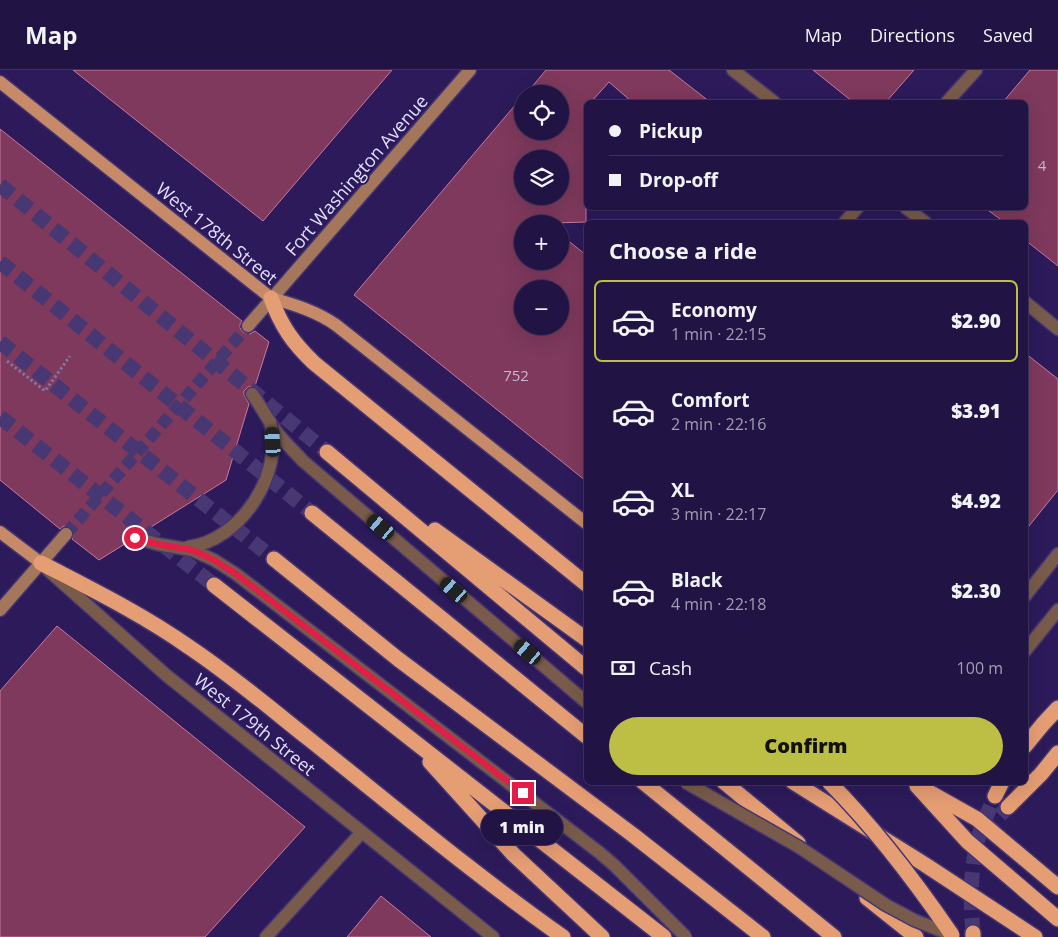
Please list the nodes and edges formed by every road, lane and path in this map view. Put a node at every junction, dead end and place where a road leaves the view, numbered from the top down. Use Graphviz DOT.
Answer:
graph roads {
  1 [pos="470,70"];
  2 [pos="733,70"];
  3 [pos="976,70"];
  4 [pos="0,82"];
  5 [pos="771,100"];
  6 [pos="949,100"];
  7 [pos="855,210"];
  8 [pos="909,210"];
  9 [pos="847,220"];
  10 [pos="922,220"];
  11 [pos="271,298"];
  12 [pos="1028,304"];
  13 [pos="248,326"];
  14 [pos="1058,329"];
  15 [pos="70,356"];
  16 [pos="7,361"];
  17 [pos="252,394"];
  18 [pos="270,422"];
  19 [pos="312,513"];
  20 [pos="584,521"];
  21 [pos="0,532"];
  22 [pos="66,534"];
  23 [pos="135,538"];
  24 [pos="179,547"];
  25 [pos="1058,554"];
  26 [pos="274,559"];
  27 [pos="40,563"];
  28 [pos="584,582"];
  29 [pos="214,585"];
  30 [pos="1028,592"];
  31 [pos="0,610"];
  32 [pos="1058,610"];
  33 [pos="584,638"];
  34 [pos="1028,647"];
  35 [pos="584,666"];
  36 [pos="584,700"];
  37 [pos="1058,708"];
  38 [pos="402,732"];
  39 [pos="584,734"];
  40 [pos="1028,742"];
  41 [pos="1058,753"];
  42 [pos="647,785"];
  43 [pos="690,785"];
  44 [pos="728,785"];
  45 [pos="798,785"];
  46 [pos="832,785"];
  47 [pos="917,785"];
  48 [pos="918,785"];
  49 [pos="1000,785"];
  50 [pos="995,796"];
  51 [pos="1008,807"];
  52 [pos="362,832"];
  53 [pos="1058,887"];
  54 [pos="1058,919"];
  55 [pos="951,936"];
  56 [pos="266,937"];
  57 [pos="493,937"];
  58 [pos="563,937"];
  59 [pos="602,937"];
  60 [pos="664,937"];
  61 [pos="686,937"];
  62 [pos="764,937"];
  63 [pos="834,937"];
  64 [pos="916,937"];
  65 [pos="1035,937"];
  1 -- 11 [label="main road, Fort Washington Avenue"];
  2 -- 5 [label="street"];
  3 -- 6 [label="street"];
  4 -- 11 [label="main road, West 178th Street"];
  7 -- 9 [label="street"];
  8 -- 10 [label="street"];
  11 -- 13 [label="main road, Fort Washington Avenue"];
  11 -- 20 [label="main road, West 178th Street"];
  11 -- 28 [label="highway"];
  12 -- 14 [label="street"];
  15 -- 16 [label="path"];
  17 -- 18 [label="street"];
  18 -- 24 [label="street, bridge"];
  18 -- 36 [label="street"];
  19 -- 39 [label="highway"];
  21 -- 27 [label="main road, West 179th Street"];
  22 -- 27 [label="main road"];
  23 -- 24 [label="street, bridge"];
  24 -- 61 [label="street, bridge"];
  25 -- 30 [label="street"];
  26 -- 62 [label="highway"];
  27 -- 31 [label="main road"];
  27 -- 52 [label="street, West 179th Street"];
  27 -- 58 [label="highway"];
  29 -- 38 [label="highway"];
  32 -- 34 [label="street"];
  33 -- 35 [label="highway"];
  37 -- 40 [label="highway"];
  38 -- 59 [label="highway"];
  38 -- 60 [label="highway"];
  41 -- 51 [label="highway"];
  42 -- 63 [label="highway"];
  43 -- 55 [label="street, bridge"];
  44 -- 64 [label="highway"];
  45 -- 65 [label="highway"];
  46 -- 55 [label="highway, bridge"];
  47 -- 54 [label="highway"];
  48 -- 53 [label="highway"];
  49 -- 50 [label="highway"];
  52 -- 56 [label="street"];
  52 -- 57 [label="street, West 179th Street"];
}
